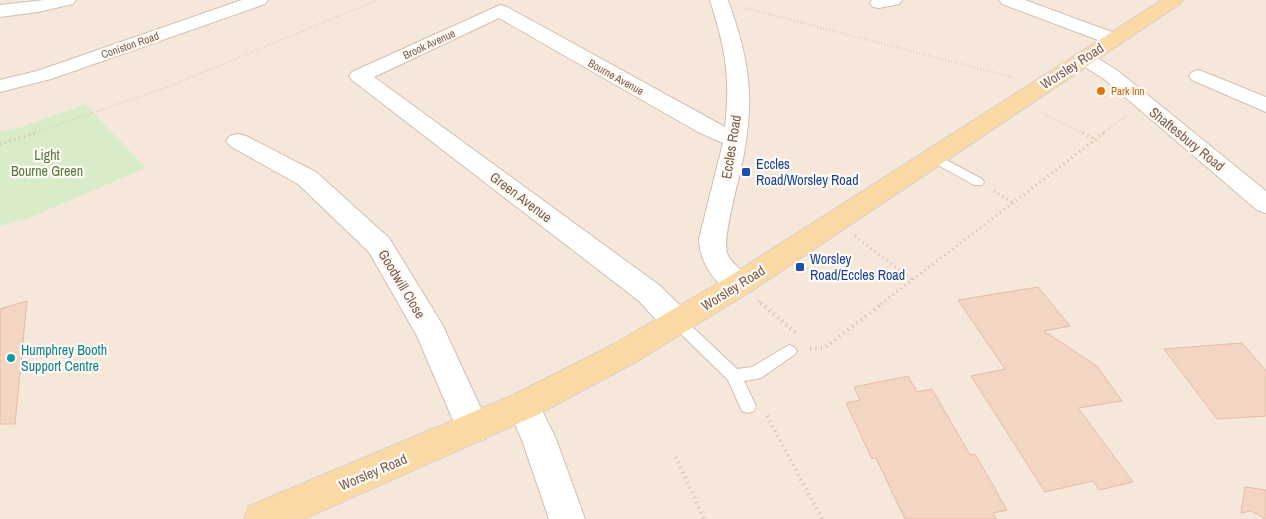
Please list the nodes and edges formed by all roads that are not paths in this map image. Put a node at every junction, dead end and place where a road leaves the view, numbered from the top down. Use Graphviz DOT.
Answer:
graph roads {
  1 [pos="67,0"];
  2 [pos="258,0"];
  3 [pos="1008,0"];
  4 [pos="1174,0"];
  5 [pos="719,1"];
  6 [pos="1034,4"];
  7 [pos="0,11"];
  8 [pos="500,11"];
  9 [pos="1113,39"];
  10 [pos="1084,58"];
  11 [pos="359,76"];
  12 [pos="1199,76"];
  13 [pos="0,86"];
  14 [pos="1266,105"];
  15 [pos="734,139"];
  16 [pos="238,141"];
  17 [pos="933,157"];
  18 [pos="978,182"];
  19 [pos="1260,193"];
  20 [pos="740,284"];
  21 [pos="678,322"];
  22 [pos="789,351"];
  23 [pos="734,376"];
  24 [pos="523,406"];
  25 [pos="748,406"];
  26 [pos="473,428"];
  27 [pos="306,510"];
  28 [pos="262,519"];
  29 [pos="567,519"];
  1 -- 7 [label="street"];
  2 -- 13 [label="street, Coniston Road"];
  3 -- 6 [label="street"];
  4 -- 9 [label="main road, Worsley Road"];
  5 -- 15 [label="street, Eccles Road"];
  6 -- 9 [label="street"];
  8 -- 11 [label="street, Brook Avenue"];
  8 -- 15 [label="street, Bourne Avenue"];
  9 -- 10 [label="main road, Worsley Road"];
  10 -- 17 [label="main road, Worsley Road"];
  10 -- 19 [label="street, Shaftesbury Road"];
  11 -- 21 [label="street, Green Avenue"];
  12 -- 14 [label="street"];
  15 -- 20 [label="street, Eccles Road"];
  16 -- 26 [label="street, Goodwill Close"];
  17 -- 18 [label="lane"];
  17 -- 20 [label="main road, Worsley Road"];
  20 -- 21 [label="main road, Worsley Road"];
  21 -- 23 [label="lane"];
  21 -- 24 [label="main road, Worsley Road"];
  22 -- 23 [label="lane"];
  23 -- 25 [label="lane"];
  24 -- 26 [label="main road, Worsley Road"];
  24 -- 29 [label="street"];
  26 -- 27 [label="main road, Worsley Road"];
  27 -- 28 [label="main road, Worsley Road"];
}
